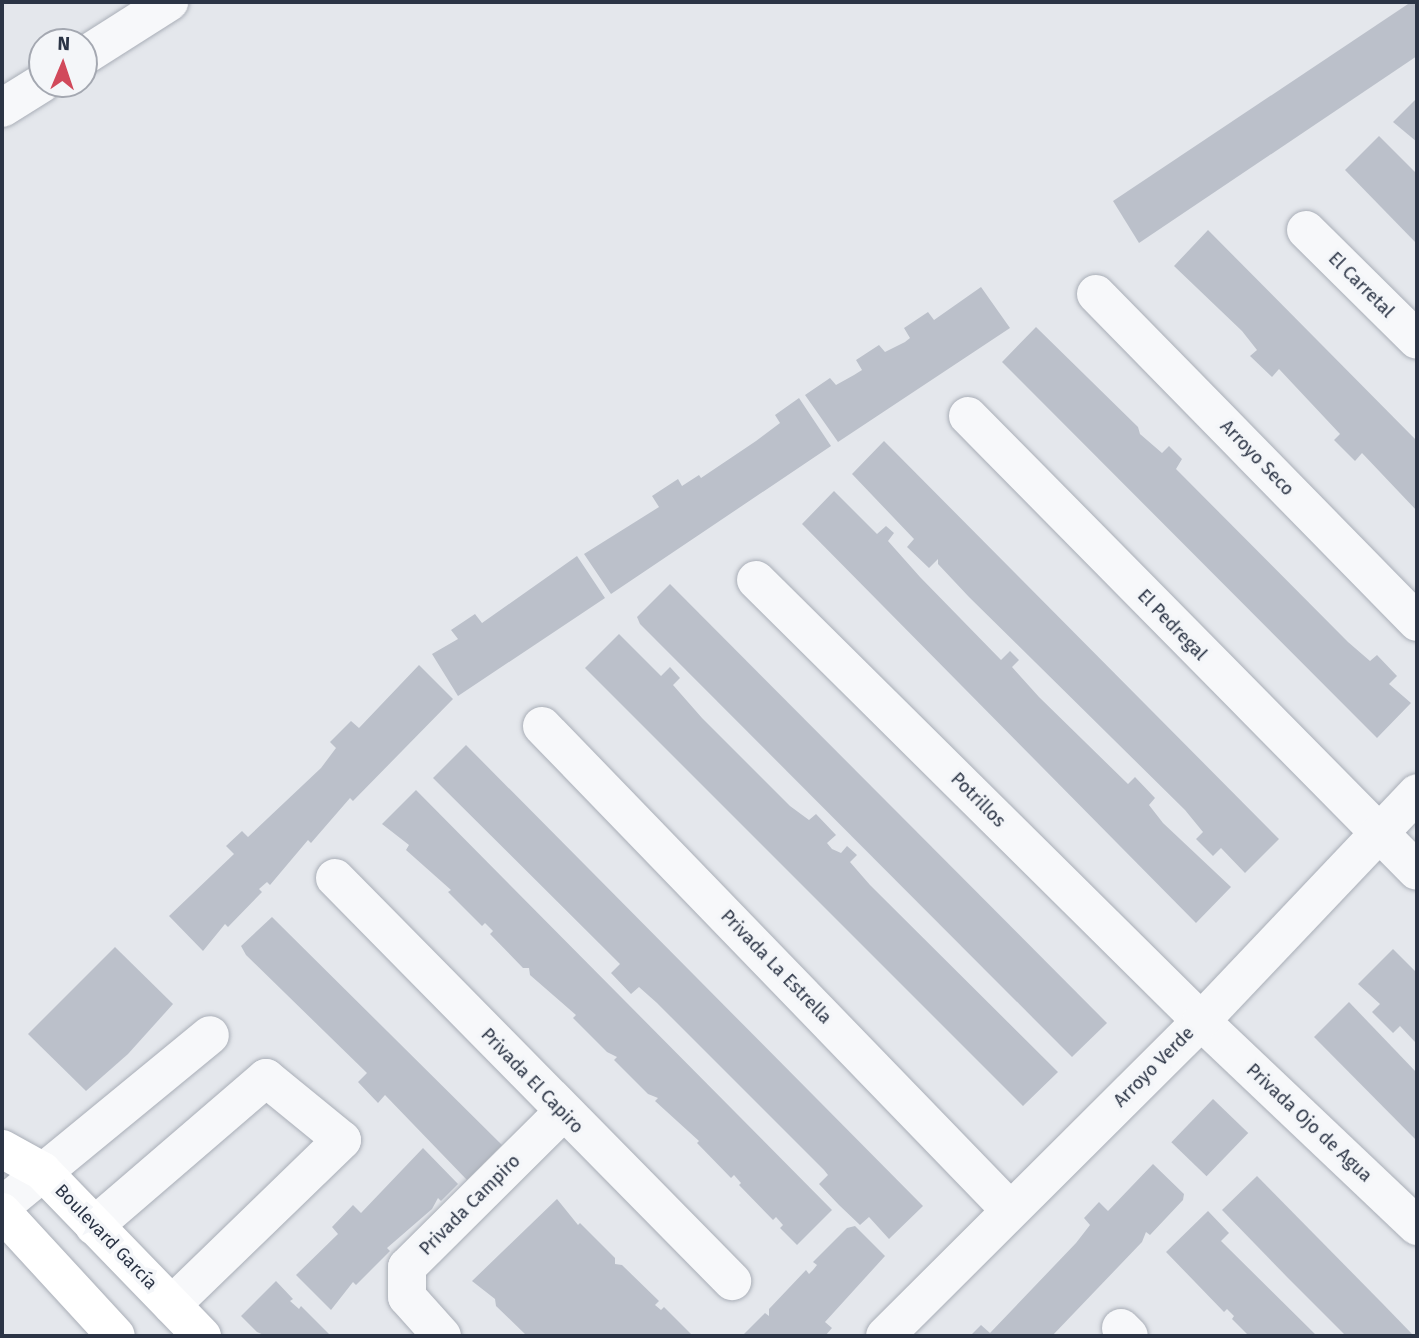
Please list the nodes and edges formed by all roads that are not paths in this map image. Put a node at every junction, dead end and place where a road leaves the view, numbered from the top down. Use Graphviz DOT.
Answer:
graph roads {
  1 [pos="169,2"];
  2 [pos="98,47"];
  3 [pos="28,92"];
  4 [pos="2,108"];
  5 [pos="1306,230"];
  6 [pos="1096,294"];
  7 [pos="1417,340"];
  8 [pos="968,416"];
  9 [pos="756,580"];
  10 [pos="1417,622"];
  11 [pos="542,726"];
  12 [pos="1417,793"];
  13 [pos="1377,834"];
  14 [pos="1417,871"];
  15 [pos="335,878"];
  16 [pos="1200,1021"];
  17 [pos="210,1035"];
  18 [pos="562,1113"];
  19 [pos="2,1149"];
  20 [pos="42,1171"];
  21 [pos="2,1209"];
  22 [pos="1009,1209"];
  23 [pos="94,1226"];
  24 [pos="1417,1226"];
  25 [pos="732,1281"];
  26 [pos="172,1305"];
  27 [pos="116,1336"];
  28 [pos="202,1336"];
  29 [pos="442,1336"];
  30 [pos="885,1336"];
  1 -- 2 [label="street"];
  3 -- 4 [label="street"];
  5 -- 7 [label="street, El Carretal"];
  6 -- 10 [label="street, Arroyo Seco"];
  8 -- 13 [label="street, El Pedregal"];
  9 -- 16 [label="street, Potrillos"];
  11 -- 22 [label="street, Privada La Estrella"];
  12 -- 13 [label="street, Arroyo Verde"];
  13 -- 14 [label="street, El Pedregal"];
  13 -- 16 [label="street, Arroyo Verde"];
  15 -- 18 [label="street, Privada El Capiro"];
  16 -- 22 [label="street, Arroyo Verde"];
  16 -- 24 [label="street, Privada Ojo de Agua"];
  17 -- 20 [label="street"];
  18 -- 25 [label="street, Privada El Capiro"];
  18 -- 29 [label="street, Privada Campiro"];
  19 -- 20 [label="main road, Boulevard García"];
  20 -- 21 [label="street"];
  20 -- 23 [label="main road, Boulevard García"];
  21 -- 27 [label="main road"];
  22 -- 30 [label="street, Arroyo Verde"];
  23 -- 26 [label="main road, Boulevard García"];
  23 -- 26 [label="street"];
  26 -- 28 [label="main road, Boulevard García"];
}
